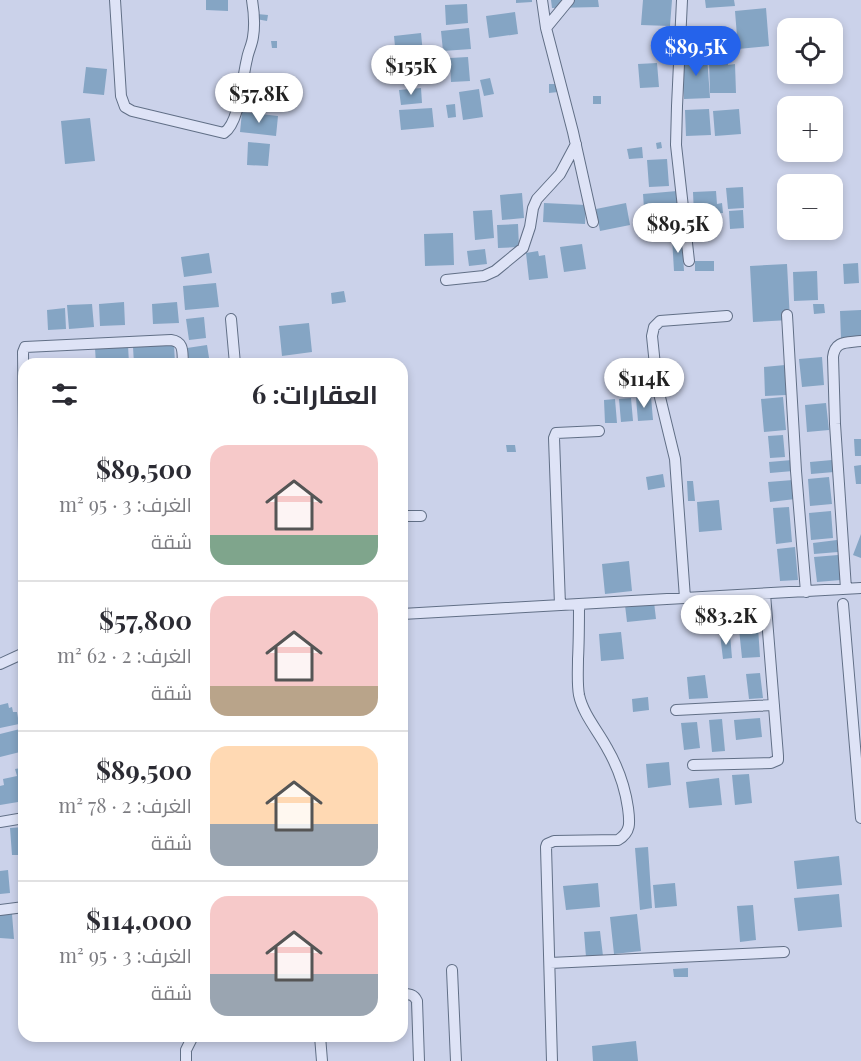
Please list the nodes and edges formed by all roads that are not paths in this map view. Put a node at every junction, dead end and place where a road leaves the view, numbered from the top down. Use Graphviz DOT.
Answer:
graph roads {
  1 [pos="116,0"];
  2 [pos="252,0"];
  3 [pos="542,0"];
  4 [pos="569,0"];
  5 [pos="682,0"];
  6 [pos="546,28"];
  7 [pos="576,144"];
  8 [pos="593,222"];
  9 [pos="689,261"];
  10 [pos="446,280"];
  11 [pos="787,315"];
  12 [pos="727,316"];
  13 [pos="231,319"];
  14 [pos="861,341"];
  15 [pos="23,358"];
  16 [pos="183,358"];
  17 [pos="234,358"];
  18 [pos="599,431"];
  19 [pos="408,516"];
  20 [pos="421,516"];
  21 [pos="861,588"];
  22 [pos="846,589"];
  23 [pos="806,591"];
  24 [pos="765,594"];
  25 [pos="685,598"];
  26 [pos="579,604"];
  27 [pos="843,604"];
  28 [pos="560,605"];
  29 [pos="408,614"];
  30 [pos="18,655"];
  31 [pos="0,664"];
  32 [pos="774,705"];
  33 [pos="676,710"];
  34 [pos="693,765"];
  35 [pos="861,818"];
  36 [pos="18,819"];
  37 [pos="0,822"];
  38 [pos="18,908"];
  39 [pos="0,910"];
  40 [pos="784,952"];
  41 [pos="549,963"];
  42 [pos="452,970"];
  43 [pos="408,994"];
  44 [pos="191,1042"];
  45 [pos="320,1042"];
  46 [pos="186,1061"];
  47 [pos="322,1061"];
  48 [pos="418,1061"];
  49 [pos="456,1061"];
  50 [pos="552,1061"];
  1 -- 2 [label="street"];
  3 -- 6 [label="street"];
  4 -- 6 [label="street"];
  5 -- 9 [label="street"];
  6 -- 7 [label="street"];
  7 -- 8 [label="street"];
  7 -- 10 [label="street"];
  11 -- 23 [label="street"];
  12 -- 25 [label="street"];
  13 -- 17 [label="street"];
  14 -- 22 [label="street"];
  15 -- 16 [label="street"];
  18 -- 28 [label="street"];
  19 -- 20 [label="street"];
  21 -- 22 [label="street"];
  22 -- 23 [label="street"];
  23 -- 24 [label="street"];
  24 -- 25 [label="street"];
  24 -- 32 [label="street"];
  25 -- 26 [label="street"];
  26 -- 28 [label="street"];
  26 -- 41 [label="street"];
  27 -- 35 [label="street"];
  28 -- 29 [label="street"];
  30 -- 31 [label="street"];
  32 -- 33 [label="street"];
  32 -- 34 [label="street"];
  36 -- 37 [label="street"];
  38 -- 39 [label="street"];
  40 -- 41 [label="street"];
  41 -- 50 [label="street"];
  42 -- 49 [label="street"];
  43 -- 48 [label="street"];
  44 -- 46 [label="street"];
  45 -- 47 [label="street"];
}
